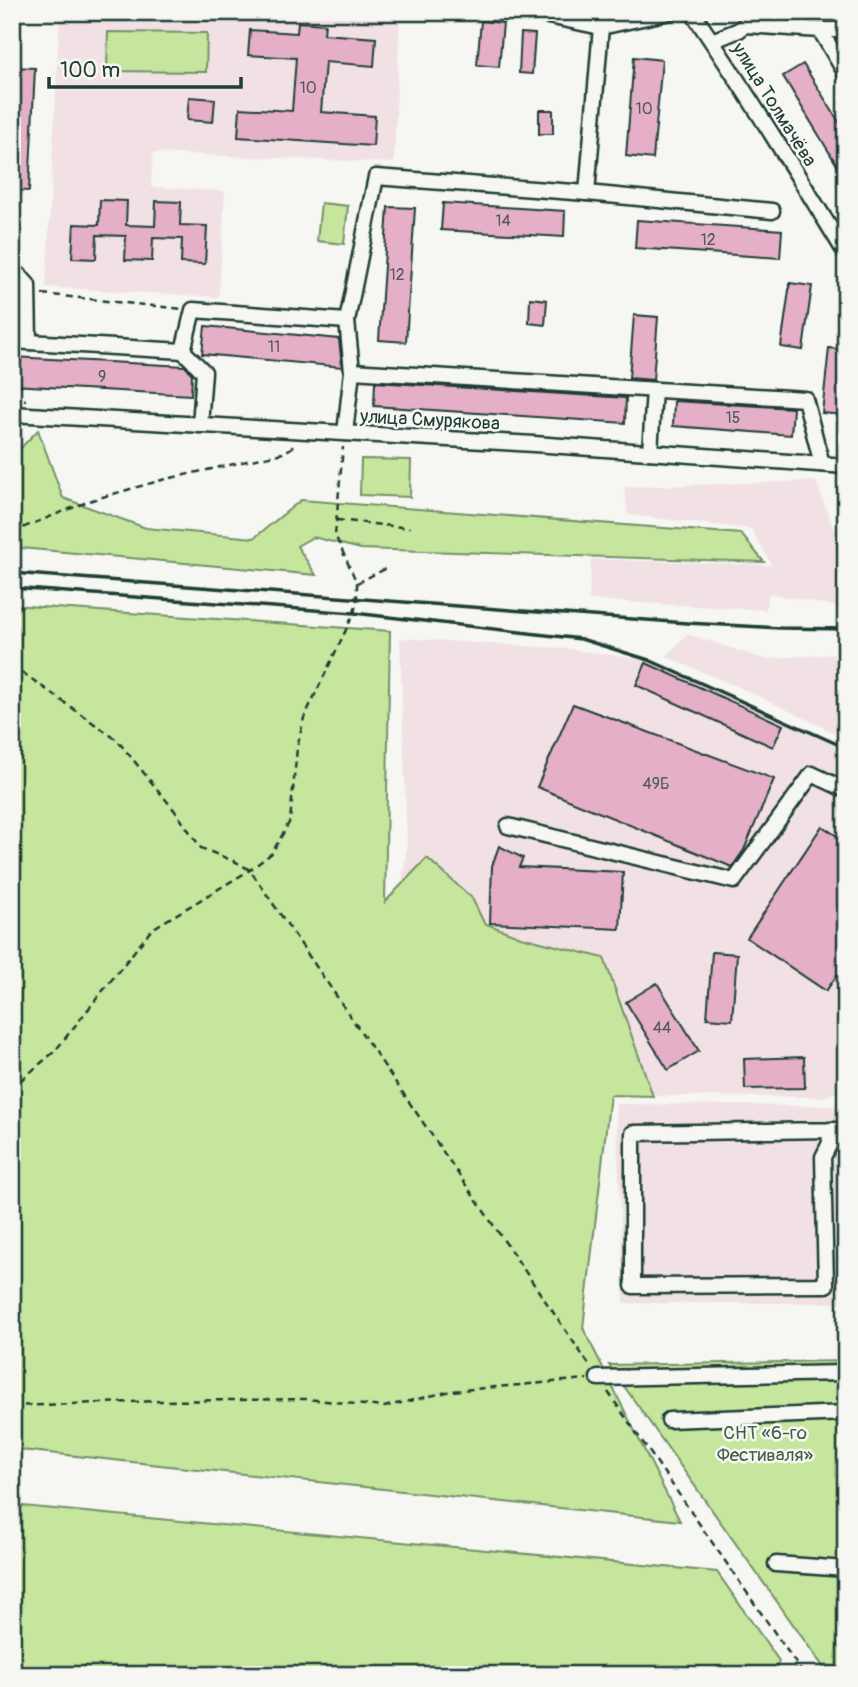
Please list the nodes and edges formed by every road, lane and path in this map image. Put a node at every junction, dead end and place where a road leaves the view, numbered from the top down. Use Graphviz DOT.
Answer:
graph roads {
  1 [pos="13,12"];
  2 [pos="529,12"];
  3 [pos="670,12"];
  4 [pos="692,12"];
  5 [pos="759,12"];
  6 [pos="745,25"];
  7 [pos="601,27"];
  8 [pos="820,30"];
  9 [pos="846,30"];
  10 [pos="12,35"];
  11 [pos="712,41"];
  12 [pos="846,74"];
  13 [pos="587,193"];
  14 [pos="772,211"];
  15 [pos="846,254"];
  16 [pos="12,274"];
  17 [pos="29,292"];
  18 [pos="193,310"];
  19 [pos="347,321"];
  20 [pos="12,341"];
  21 [pos="29,342"];
  22 [pos="183,351"];
  23 [pos="352,371"];
  24 [pos="654,390"];
  25 [pos="12,414"];
  26 [pos="200,425"];
  27 [pos="317,432"];
  28 [pos="345,433"];
  29 [pos="650,452"];
  30 [pos="822,464"];
  31 [pos="846,466"];
  32 [pos="336,520"];
  33 [pos="410,528"];
  34 [pos="12,532"];
  35 [pos="385,569"];
  36 [pos="357,583"];
  37 [pos="12,665"];
  38 [pos="846,790"];
  39 [pos="508,826"];
  40 [pos="250,870"];
  41 [pos="12,1088"];
  42 [pos="829,1130"];
  43 [pos="846,1130"];
  44 [pos="846,1373"];
  45 [pos="598,1378"];
  46 [pos="12,1406"];
  47 [pos="846,1413"];
  48 [pos="669,1420"];
  49 [pos="776,1564"];
  50 [pos="846,1569"];
  51 [pos="798,1666"];
  52 [pos="794,1675"];
  53 [pos="804,1675"];
  1 -- 10 [label="path"];
  2 -- 7 [label="street"];
  3 -- 7 [label="street"];
  4 -- 11 [label="street, улица Толмачёва"];
  5 -- 6 [label="street"];
  6 -- 8 [label="street"];
  6 -- 11 [label="street"];
  7 -- 13 [label="street"];
  8 -- 9 [label="street"];
  8 -- 12 [label="street"];
  11 -- 15 [label="street, улица Толмачёва"];
  13 -- 14 [label="street"];
  13 -- 19 [label="street"];
  16 -- 17 [label="street"];
  17 -- 18 [label="path"];
  17 -- 21 [label="street"];
  18 -- 19 [label="street"];
  18 -- 22 [label="street"];
  19 -- 23 [label="street"];
  20 -- 21 [label="street"];
  21 -- 22 [label="street"];
  22 -- 26 [label="street"];
  23 -- 24 [label="street"];
  23 -- 28 [label="street"];
  24 -- 29 [label="street"];
  24 -- 30 [label="street"];
  25 -- 26 [label="street, улица Смурякова"];
  26 -- 27 [label="street, улица Смурякова"];
  27 -- 28 [label="street, улица Смурякова"];
  27 -- 34 [label="path"];
  28 -- 29 [label="street, улица Смурякова"];
  28 -- 32 [label="path"];
  29 -- 30 [label="street, улица Смурякова"];
  30 -- 31 [label="street, улица Смурякова"];
  32 -- 33 [label="path"];
  32 -- 36 [label="path"];
  35 -- 36 [label="path"];
  36 -- 40 [label="path"];
  37 -- 40 [label="path"];
  38 -- 39 [label="street"];
  40 -- 41 [label="path"];
  40 -- 45 [label="path"];
  42 -- 42 [label="street"];
  42 -- 43 [label="street"];
  44 -- 45 [label="street"];
  45 -- 46 [label="path"];
  45 -- 51 [label="path"];
  47 -- 48 [label="street"];
  49 -- 50 [label="street"];
  51 -- 52 [label="path"];
  51 -- 53 [label="path"];
}
